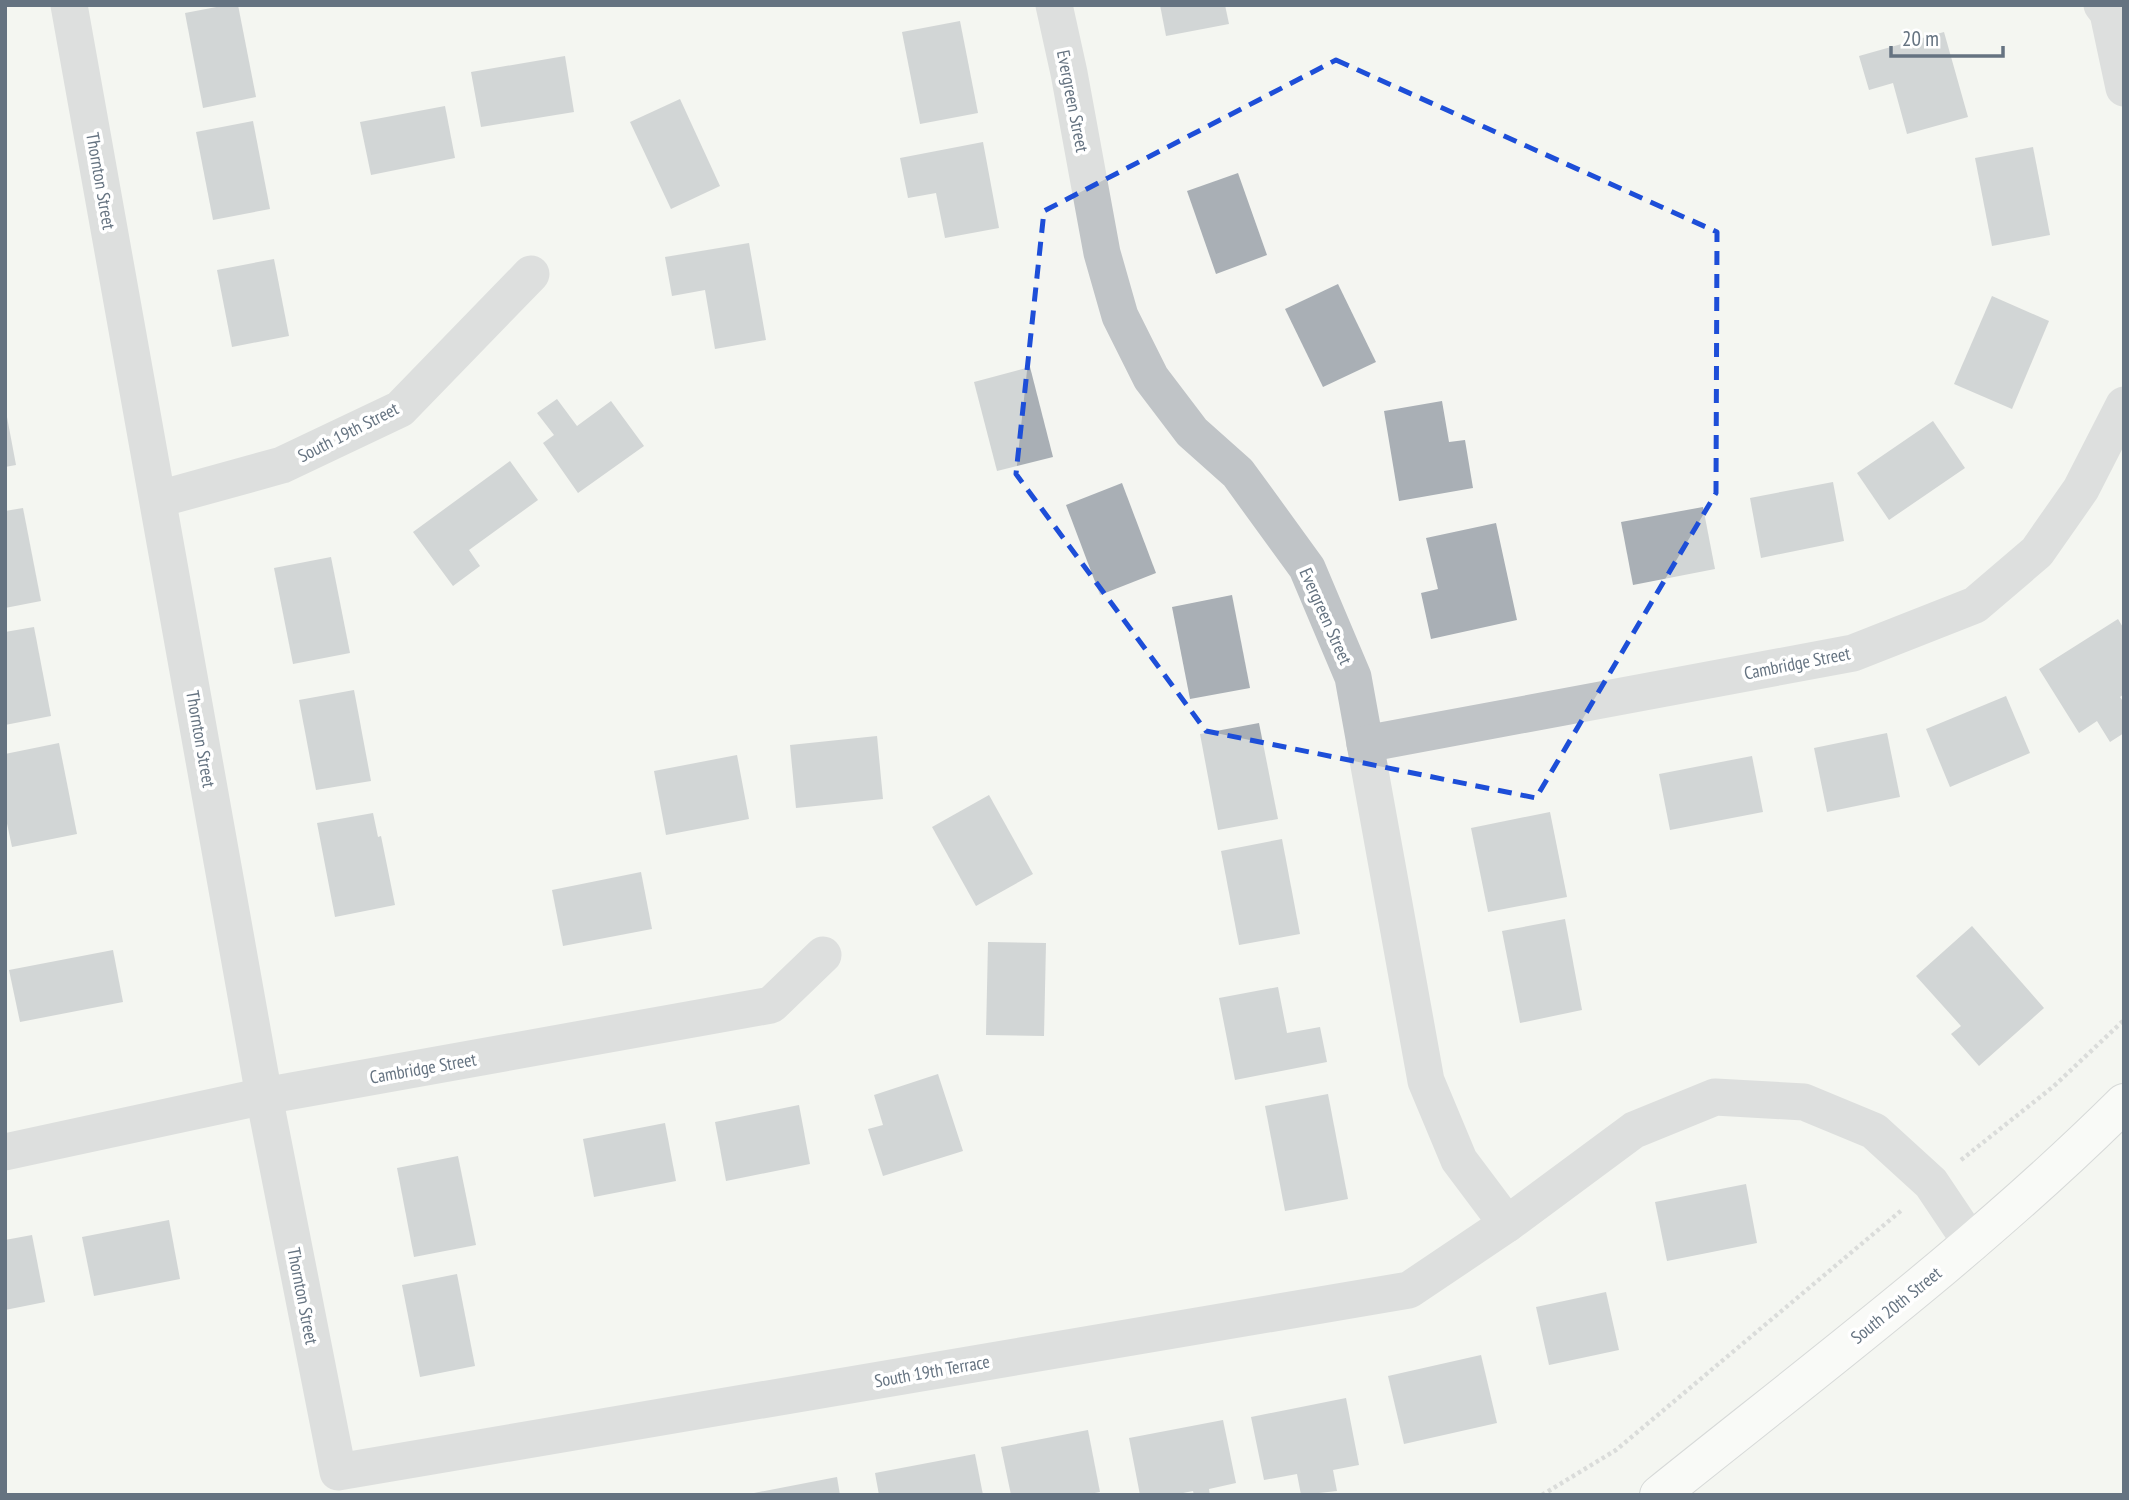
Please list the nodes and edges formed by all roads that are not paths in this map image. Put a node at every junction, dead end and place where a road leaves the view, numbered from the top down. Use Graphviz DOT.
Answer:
graph roads {
  1 [pos="69,5"];
  2 [pos="1054,5"];
  3 [pos="2102,5"];
  4 [pos="2124,88"];
  5 [pos="531,274"];
  6 [pos="2124,405"];
  7 [pos="159,499"];
  8 [pos="1365,744"];
  9 [pos="823,955"];
  10 [pos="264,1096"];
  11 [pos="2124,1103"];
  12 [pos="5,1152"];
  13 [pos="1507,1224"];
  14 [pos="1972,1244"];
  15 [pos="338,1472"];
  16 [pos="1659,1495"];
  1 -- 7 [label="street, Thornton Street"];
  2 -- 8 [label="street, Evergreen Street"];
  3 -- 4 [label="street"];
  5 -- 7 [label="street, South 19th Street"];
  6 -- 8 [label="street, Cambridge Street"];
  7 -- 10 [label="street, Thornton Street"];
  8 -- 13 [label="street, Evergreen Street"];
  9 -- 10 [label="street, Cambridge Street"];
  10 -- 12 [label="street, Cambridge Street"];
  10 -- 15 [label="street, Thornton Street"];
  11 -- 14 [label="main road, South 20th Street"];
  13 -- 14 [label="street, South 19th Terrace"];
  13 -- 15 [label="street, South 19th Terrace"];
  14 -- 16 [label="main road, South 20th Street"];
}
